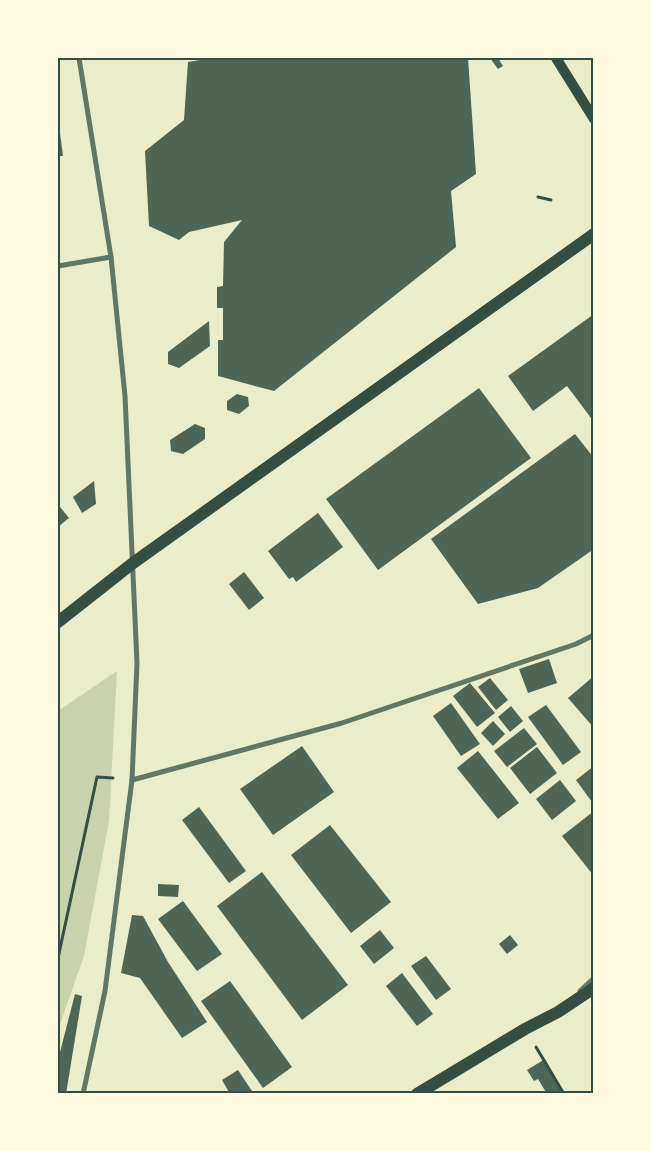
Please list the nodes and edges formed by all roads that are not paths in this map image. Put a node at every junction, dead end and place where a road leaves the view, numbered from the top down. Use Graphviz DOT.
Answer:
graph roads {
  1 [pos="79,58"];
  2 [pos="556,58"];
  3 [pos="594,119"];
  4 [pos="594,234"];
  5 [pos="111,257"];
  6 [pos="58,266"];
  7 [pos="133,563"];
  8 [pos="58,622"];
  9 [pos="594,636"];
  10 [pos="132,780"];
  11 [pos="594,978"];
  12 [pos="594,988"];
  13 [pos="558,1012"];
  14 [pos="83,1094"];
  15 [pos="418,1094"];
  1 -- 5 [label="street"];
  2 -- 3 [label="main road"];
  4 -- 7 [label="main road"];
  5 -- 6 [label="street"];
  5 -- 7 [label="street"];
  7 -- 8 [label="main road"];
  7 -- 10 [label="street"];
  9 -- 10 [label="street"];
  10 -- 14 [label="street"];
  11 -- 13 [label="street"];
  12 -- 13 [label="main road"];
  13 -- 15 [label="main road"];
}
